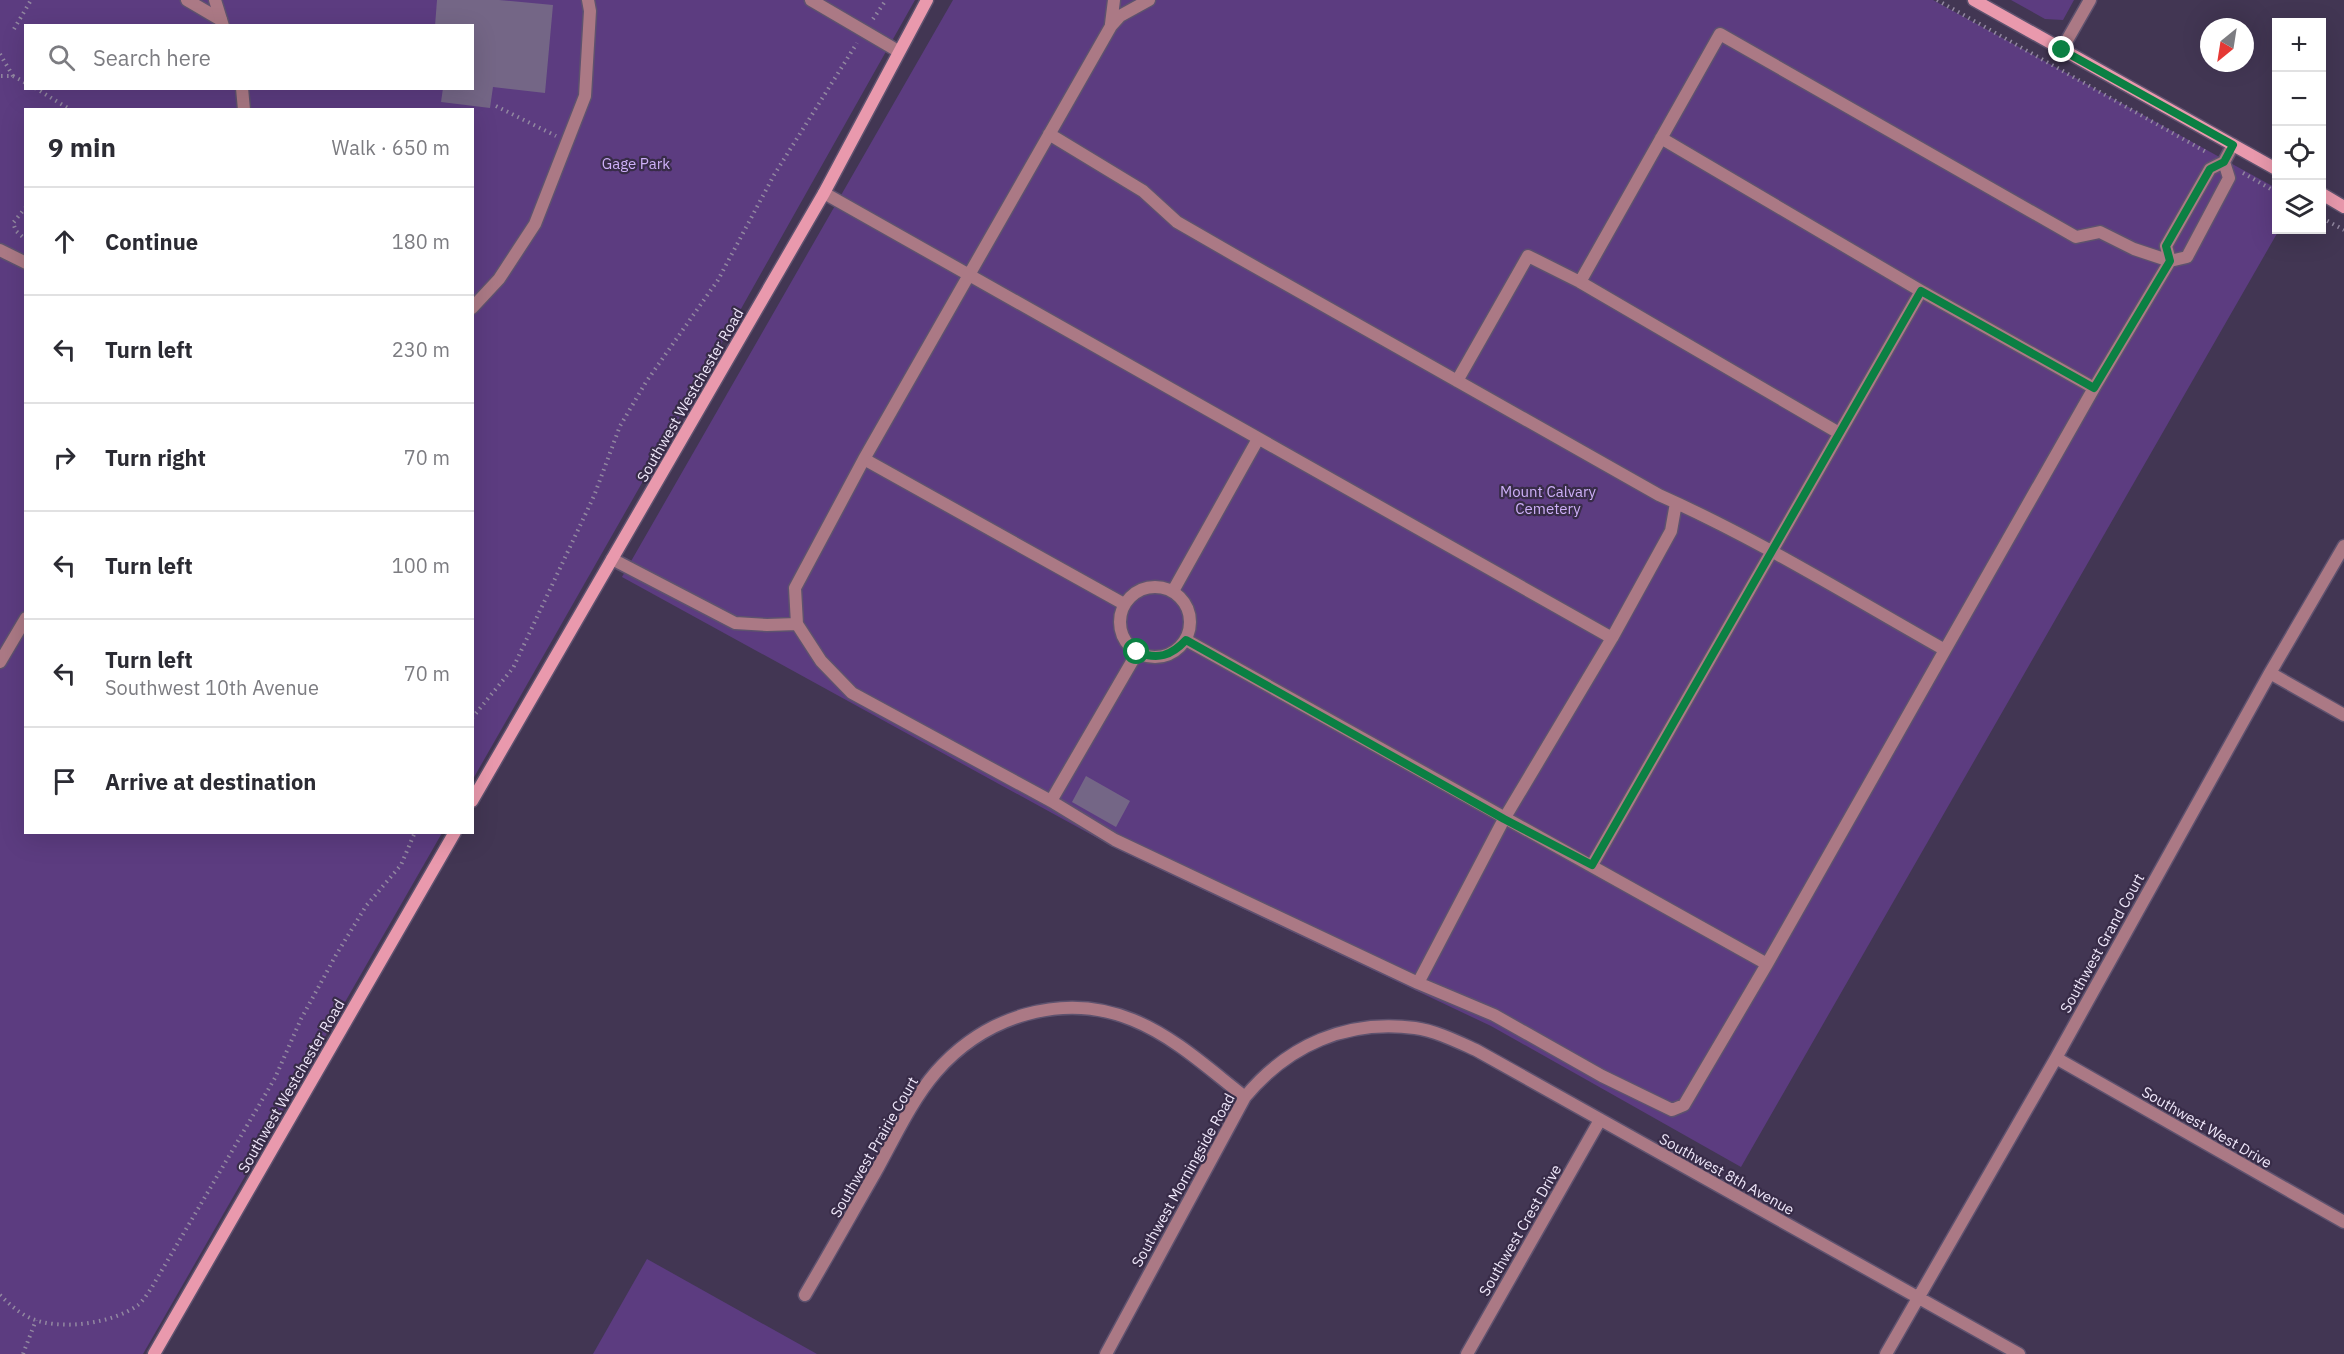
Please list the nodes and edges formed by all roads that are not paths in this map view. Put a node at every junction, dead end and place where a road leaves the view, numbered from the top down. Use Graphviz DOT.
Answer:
graph roads {
  1 [pos="187,0"];
  2 [pos="215,0"];
  3 [pos="588,0"];
  4 [pos="811,0"];
  5 [pos="927,0"];
  6 [pos="1114,0"];
  7 [pos="1149,0"];
  8 [pos="1974,0"];
  9 [pos="2090,0"];
  10 [pos="222,23"];
  11 [pos="1111,26"];
  12 [pos="2062,50"];
  13 [pos="898,51"];
  14 [pos="242,90"];
  15 [pos="244,108"];
  16 [pos="1049,134"];
  17 [pos="1661,138"];
  18 [pos="2233,145"];
  19 [pos="2224,162"];
  20 [pos="2272,166"];
  21 [pos="824,193"];
  22 [pos="2326,196"];
  23 [pos="2344,207"];
  24 [pos="0,250"];
  25 [pos="2170,261"];
  26 [pos="24,262"];
  27 [pos="968,276"];
  28 [pos="1580,282"];
  29 [pos="1921,291"];
  30 [pos="474,306"];
  31 [pos="1457,381"];
  32 [pos="2094,388"];
  33 [pos="1839,433"];
  34 [pos="1258,440"];
  35 [pos="864,459"];
  36 [pos="1676,502"];
  37 [pos="2344,546"];
  38 [pos="1771,551"];
  39 [pos="612,558"];
  40 [pos="1173,591"];
  41 [pos="1124,604"];
  42 [pos="24,621"];
  43 [pos="797,624"];
  44 [pos="1612,638"];
  45 [pos="1186,640"];
  46 [pos="1945,650"];
  47 [pos="1137,652"];
  48 [pos="0,662"];
  49 [pos="2270,673"];
  50 [pos="2344,715"];
  51 [pos="474,798"];
  52 [pos="1051,801"];
  53 [pos="1504,819"];
  54 [pos="453,834"];
  55 [pos="1592,865"];
  56 [pos="1767,964"];
  57 [pos="1418,983"];
  58 [pos="1417,1028"];
  59 [pos="2056,1058"];
  60 [pos="1245,1097"];
  61 [pos="1600,1120"];
  62 [pos="2344,1222"];
  63 [pos="805,1295"];
  64 [pos="1919,1298"];
  65 [pos="154,1354"];
  66 [pos="1106,1354"];
  67 [pos="1467,1354"];
  68 [pos="1886,1354"];
  69 [pos="2019,1354"];
  1 -- 10 [label="street"];
  2 -- 10 [label="street"];
  3 -- 30 [label="street"];
  4 -- 13 [label="street"];
  5 -- 13 [label="street, Southwest Westchester Road"];
  6 -- 11 [label="street"];
  7 -- 11 [label="street"];
  8 -- 12 [label="street"];
  9 -- 12 [label="street"];
  11 -- 16 [label="street"];
  12 -- 18 [label="street"];
  13 -- 21 [label="street, Southwest Westchester Road"];
  14 -- 15 [label="street"];
  16 -- 27 [label="street"];
  16 -- 31 [label="street"];
  17 -- 25 [label="street"];
  17 -- 28 [label="street"];
  17 -- 29 [label="street"];
  18 -- 19 [label="street"];
  18 -- 20 [label="street"];
  19 -- 25 [label="street"];
  19 -- 25 [label="street"];
  21 -- 27 [label="street"];
  21 -- 39 [label="street, Southwest Westchester Road"];
  22 -- 23 [label="street"];
  24 -- 26 [label="street"];
  25 -- 32 [label="street"];
  27 -- 34 [label="street"];
  27 -- 35 [label="street"];
  28 -- 31 [label="street"];
  28 -- 33 [label="street"];
  29 -- 32 [label="street"];
  29 -- 33 [label="street"];
  31 -- 36 [label="street"];
  32 -- 46 [label="street"];
  33 -- 38 [label="street"];
  34 -- 40 [label="street"];
  34 -- 44 [label="street"];
  35 -- 41 [label="street"];
  35 -- 43 [label="street"];
  36 -- 38 [label="street"];
  36 -- 44 [label="street"];
  37 -- 49 [label="street, Southwest Grand Court"];
  38 -- 46 [label="street"];
  38 -- 55 [label="street"];
  39 -- 43 [label="street"];
  39 -- 51 [label="street, Southwest Westchester Road"];
  40 -- 41 [label="street"];
  40 -- 45 [label="street"];
  41 -- 47 [label="street"];
  42 -- 48 [label="street"];
  43 -- 52 [label="street"];
  44 -- 53 [label="street"];
  45 -- 47 [label="street"];
  45 -- 53 [label="street"];
  46 -- 56 [label="street"];
  47 -- 52 [label="street"];
  49 -- 50 [label="street"];
  49 -- 59 [label="street, Southwest Grand Court"];
  52 -- 57 [label="street"];
  53 -- 55 [label="street"];
  53 -- 57 [label="street"];
  54 -- 65 [label="street, Southwest Westchester Road"];
  55 -- 56 [label="street"];
  56 -- 57 [label="street"];
  58 -- 60 [label="street, Southwest Morningside Road"];
  58 -- 61 [label="street, Southwest 8th Avenue"];
  59 -- 62 [label="street, Southwest West Drive"];
  59 -- 64 [label="street, Southwest Grand Court"];
  60 -- 63 [label="street, Southwest Prairie Court"];
  60 -- 66 [label="street, Southwest Morningside Road"];
  61 -- 64 [label="street, Southwest 8th Avenue"];
  61 -- 67 [label="street, Southwest Crest Drive"];
  64 -- 68 [label="street, Southwest Grand Court"];
  64 -- 69 [label="street, Southwest 8th Avenue"];
}
